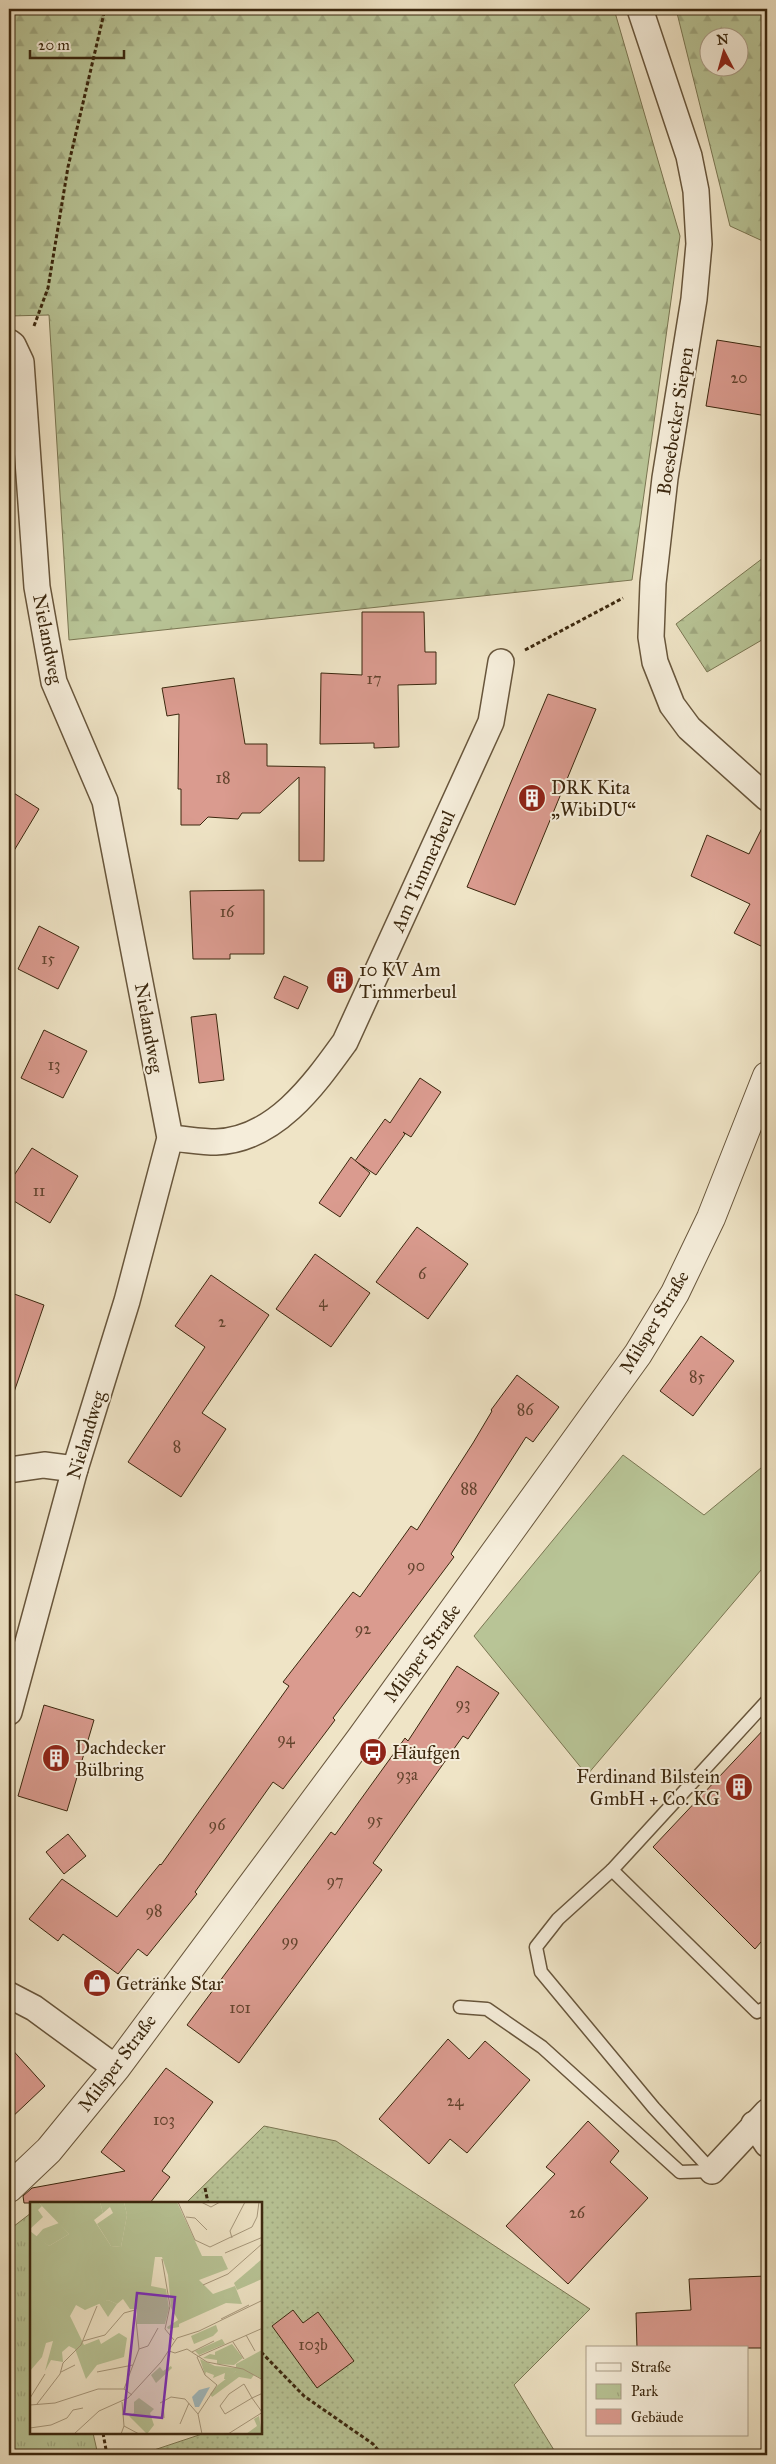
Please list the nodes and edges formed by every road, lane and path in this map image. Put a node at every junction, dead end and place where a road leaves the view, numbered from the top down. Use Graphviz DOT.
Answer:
graph roads {
  1 [pos="105,9"];
  2 [pos="640,9"];
  3 [pos="15,352"];
  4 [pos="653,583"];
  5 [pos="500,662"];
  6 [pos="767,798"];
  7 [pos="767,1076"];
  8 [pos="761,1109"];
  9 [pos="170,1138"];
  10 [pos="74,1468"];
  11 [pos="9,1470"];
  12 [pos="767,1701"];
  13 [pos="9,1712"];
  14 [pos="612,1870"];
  15 [pos="9,1995"];
  16 [pos="460,2007"];
  17 [pos="767,2007"];
  18 [pos="116,2068"];
  19 [pos="763,2127"];
  20 [pos="712,2171"];
  21 [pos="9,2188"];
  22 [pos="205,2188"];
  23 [pos="208,2202"];
  24 [pos="262,2353"];
  25 [pos="103,2434"];
  26 [pos="106,2455"];
  27 [pos="382,2455"];
  1 -- 3 [label="path"];
  2 -- 4 [label="street, Boesebecker Siepen"];
  3 -- 9 [label="street, Nielandweg"];
  4 -- 5 [label="path"];
  4 -- 6 [label="street, Boesebecker Siepen"];
  5 -- 9 [label="street, Am Timmerbeul"];
  7 -- 8 [label="street, Milsper Straße"];
  8 -- 18 [label="street, Milsper Straße"];
  9 -- 10 [label="street, Nielandweg"];
  10 -- 11 [label="street"];
  10 -- 13 [label="street, Nielandweg"];
  12 -- 14 [label="lane"];
  14 -- 17 [label="lane"];
  14 -- 20 [label="lane"];
  15 -- 18 [label="street"];
  16 -- 20 [label="lane"];
  18 -- 21 [label="street, Milsper Straße"];
  19 -- 20 [label="street"];
  22 -- 23 [label="path"];
  24 -- 27 [label="path"];
  25 -- 26 [label="path"];
}
